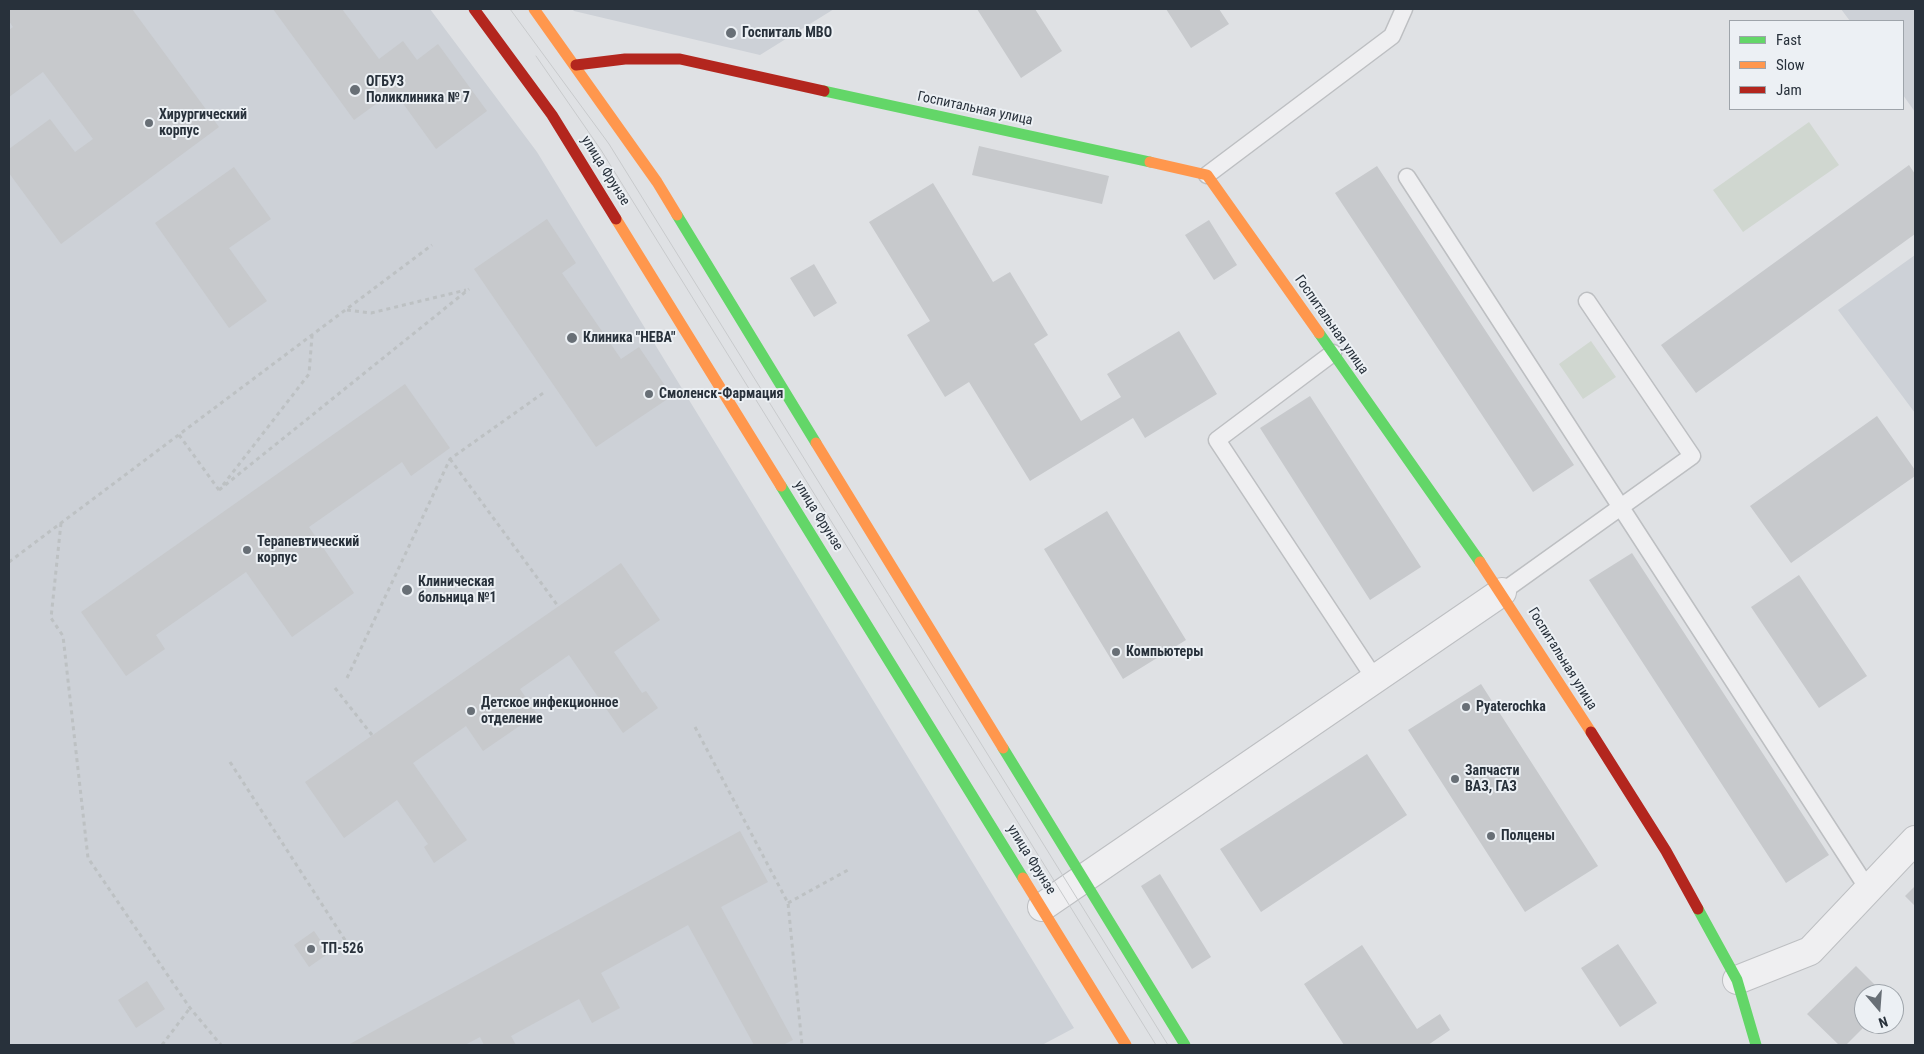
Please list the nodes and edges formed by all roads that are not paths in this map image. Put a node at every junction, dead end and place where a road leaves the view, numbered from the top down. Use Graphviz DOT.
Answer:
graph roads {
  1 [pos="474,9"];
  2 [pos="534,9"];
  3 [pos="1404,9"];
  4 [pos="576,65"];
  5 [pos="1207,175"];
  6 [pos="1408,177"];
  7 [pos="1587,301"];
  8 [pos="1333,353"];
  9 [pos="1621,508"];
  10 [pos="1502,592"];
  11 [pos="1375,679"];
  12 [pos="1915,840"];
  13 [pos="1082,880"];
  14 [pos="1868,889"];
  15 [pos="1042,907"];
  16 [pos="1737,980"];
  17 [pos="1126,1045"];
  18 [pos="1185,1045"];
  19 [pos="1756,1045"];
  1 -- 15 [label="main road, улица Фрунзе"];
  2 -- 4 [label="main road"];
  3 -- 5 [label="lane"];
  4 -- 5 [label="main road, Госпитальная улица"];
  4 -- 13 [label="main road"];
  5 -- 8 [label="main road, Госпитальная улица"];
  6 -- 9 [label="lane"];
  7 -- 9 [label="lane"];
  8 -- 10 [label="main road, Госпитальная улица"];
  8 -- 11 [label="lane"];
  9 -- 10 [label="lane"];
  9 -- 14 [label="lane"];
  10 -- 11 [label="street"];
  10 -- 16 [label="main road, Госпитальная улица"];
  11 -- 13 [label="street"];
  12 -- 14 [label="street"];
  13 -- 15 [label="street"];
  13 -- 18 [label="main road"];
  14 -- 16 [label="street"];
  15 -- 17 [label="main road, улица Фрунзе"];
  16 -- 19 [label="main road, Госпитальная улица"];
}
